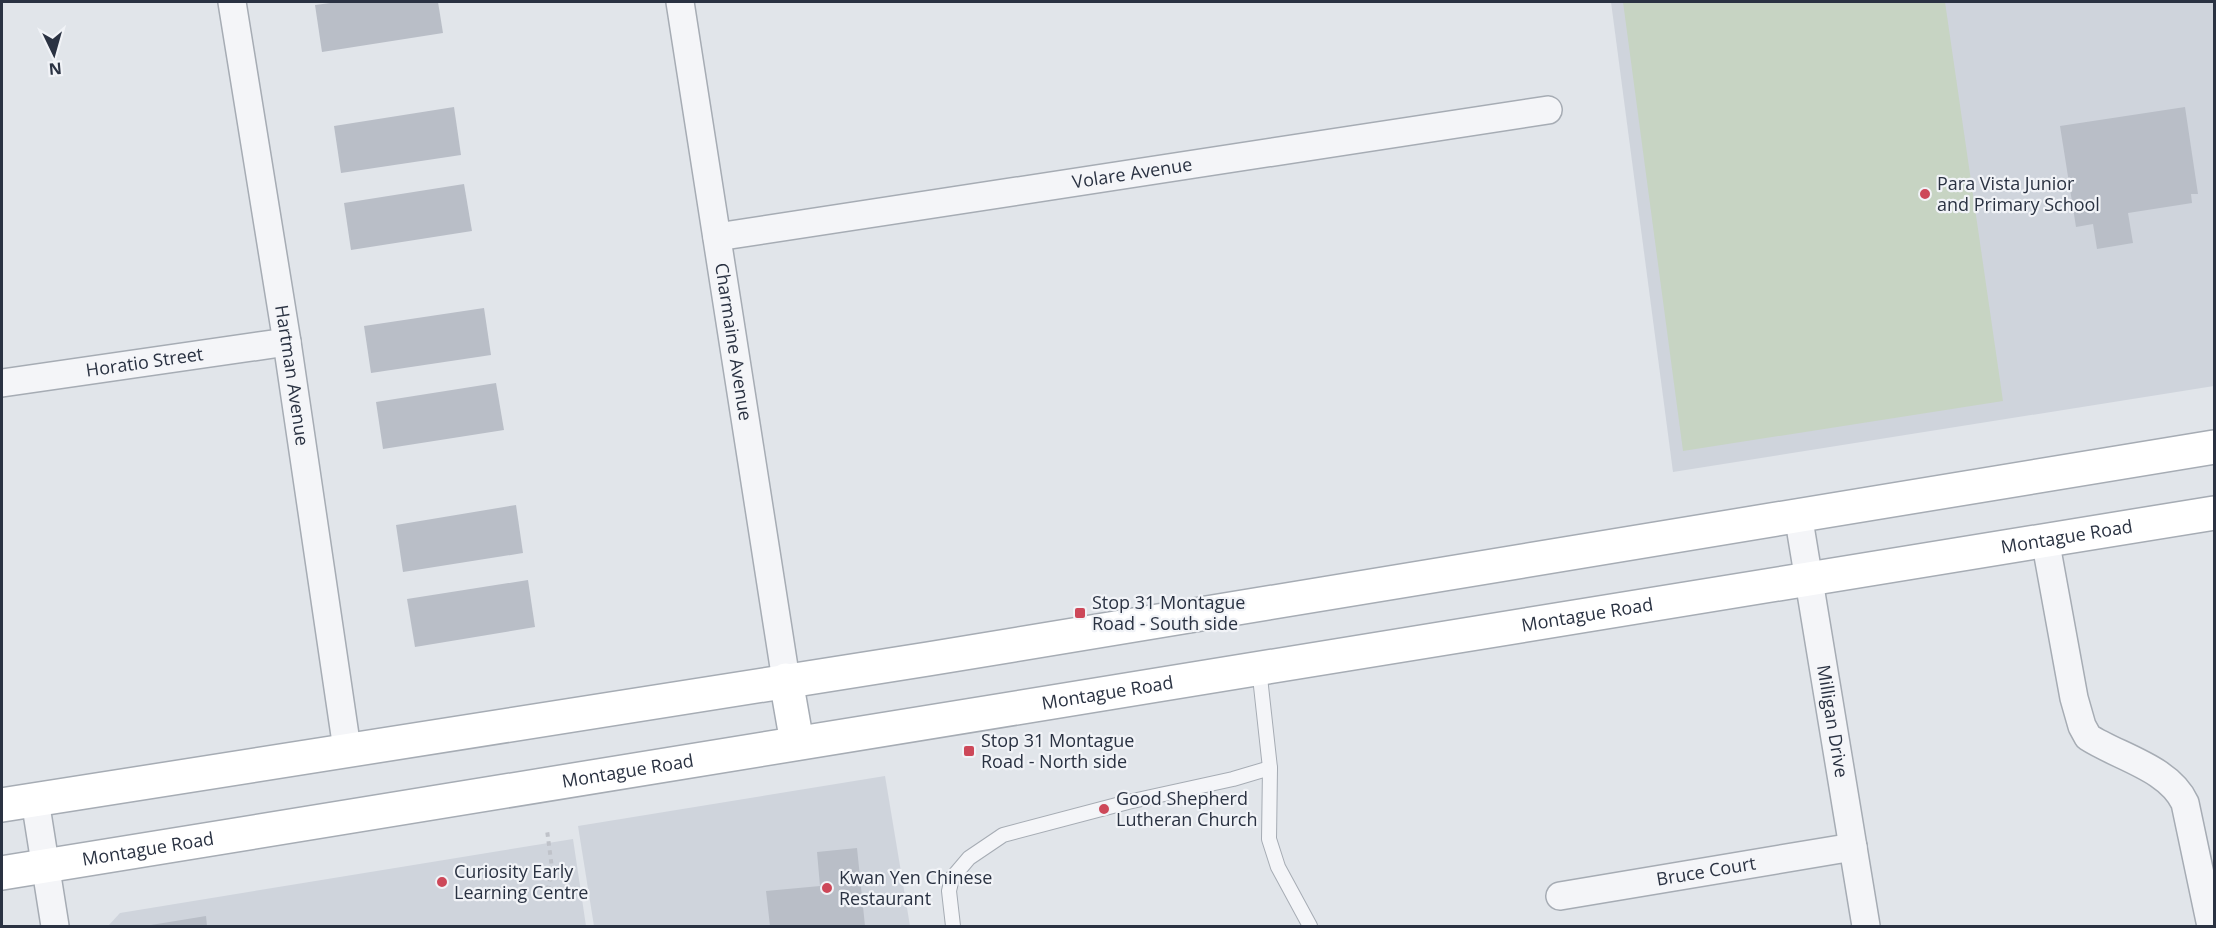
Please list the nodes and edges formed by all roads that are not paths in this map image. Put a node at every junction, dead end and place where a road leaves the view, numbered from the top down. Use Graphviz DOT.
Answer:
graph roads {
  1 [pos="232,2"];
  2 [pos="680,2"];
  3 [pos="1548,110"];
  4 [pos="717,237"];
  5 [pos="287,342"];
  6 [pos="2,383"];
  7 [pos="2214,447"];
  8 [pos="2214,513"];
  9 [pos="1798,514"];
  10 [pos="2045,539"];
  11 [pos="1810,580"];
  12 [pos="1259,668"];
  13 [pos="786,680"];
  14 [pos="797,743"];
  15 [pos="347,749"];
  16 [pos="1270,768"];
  17 [pos="35,800"];
  18 [pos="2,805"];
  19 [pos="1853,847"];
  20 [pos="44,866"];
  21 [pos="2,873"];
  22 [pos="1560,896"];
  23 [pos="55,927"];
  24 [pos="953,927"];
  25 [pos="1310,927"];
  26 [pos="1866,927"];
  27 [pos="2211,927"];
  1 -- 5 [label="street, Hartman Avenue"];
  2 -- 4 [label="street, Charmaine Avenue"];
  3 -- 4 [label="street, Volare Avenue"];
  4 -- 13 [label="street, Charmaine Avenue"];
  5 -- 6 [label="street, Horatio Street"];
  5 -- 15 [label="street, Hartman Avenue"];
  7 -- 9 [label="main road"];
  8 -- 10 [label="main road, Montague Road"];
  9 -- 11 [label="street, Milligan Drive"];
  9 -- 13 [label="main road"];
  10 -- 11 [label="main road, Montague Road"];
  10 -- 27 [label="street"];
  11 -- 12 [label="main road, Montague Road"];
  11 -- 19 [label="street, Milligan Drive"];
  12 -- 14 [label="main road, Montague Road"];
  12 -- 16 [label="lane"];
  13 -- 14 [label="main road"];
  13 -- 15 [label="main road"];
  14 -- 20 [label="main road, Montague Road"];
  15 -- 17 [label="main road"];
  16 -- 24 [label="lane"];
  16 -- 25 [label="lane"];
  17 -- 18 [label="main road"];
  17 -- 20 [label="street"];
  19 -- 22 [label="street, Bruce Court"];
  19 -- 26 [label="street, Milligan Drive"];
  20 -- 21 [label="main road, Montague Road"];
  20 -- 23 [label="street"];
}
